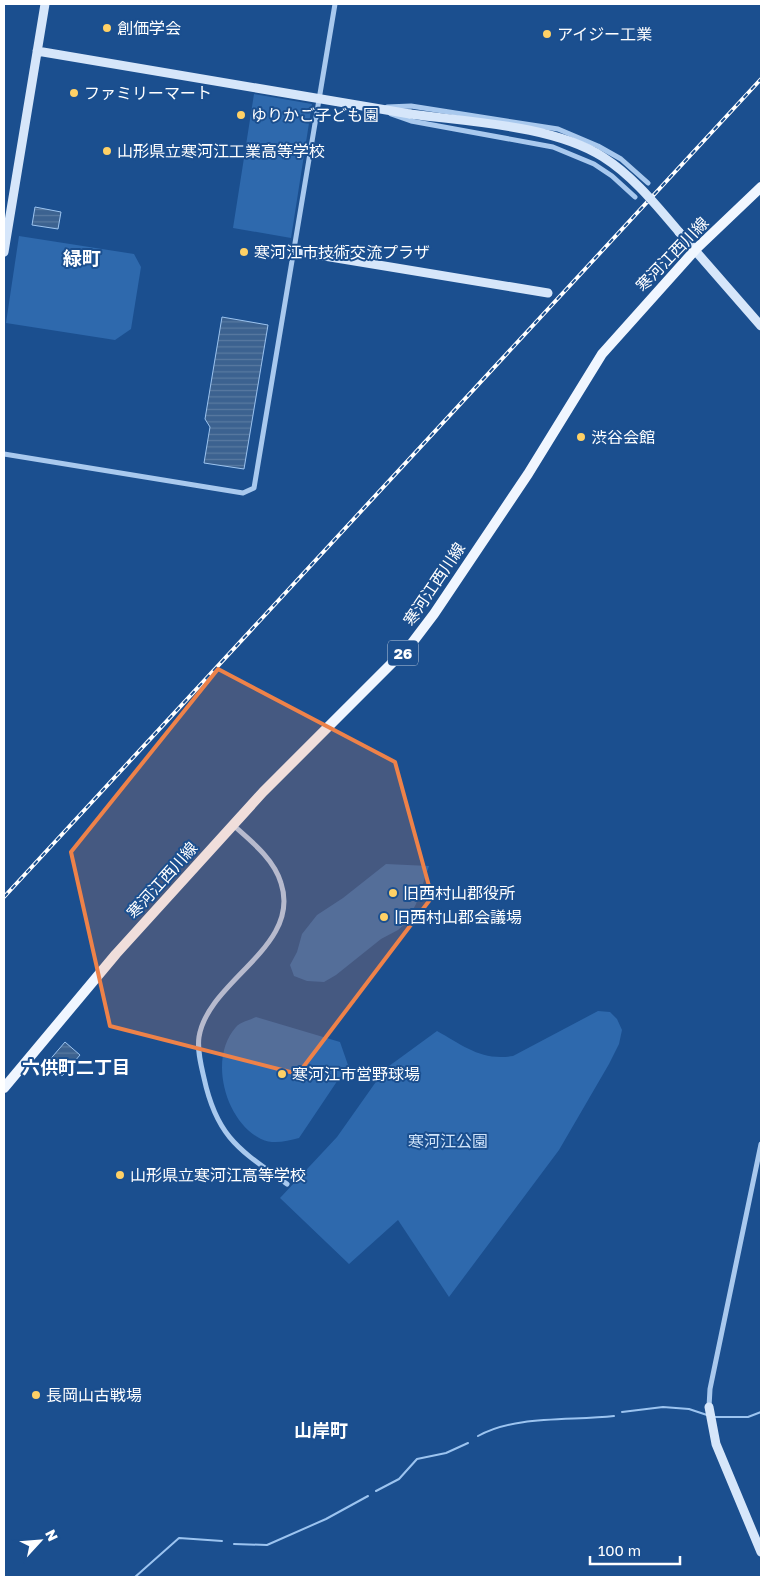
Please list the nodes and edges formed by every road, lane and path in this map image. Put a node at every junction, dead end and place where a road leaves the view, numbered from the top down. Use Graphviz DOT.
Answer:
graph roads {
  1 [pos="45,4"];
  2 [pos="335,4"];
  3 [pos="37,51"];
  4 [pos="319,97"];
  5 [pos="374,108"];
  6 [pos="648,183"];
  7 [pos="761,187"];
  8 [pos="635,197"];
  9 [pos="696,249"];
  10 [pos="294,251"];
  11 [pos="4,252"];
  12 [pos="548,293"];
  13 [pos="761,326"];
  14 [pos="4,454"];
  15 [pos="233,825"];
  16 [pos="4,1088"];
  17 [pos="761,1144"];
  18 [pos="287,1184"];
  19 [pos="709,1410"];
  20 [pos="761,1552"];
  1 -- 3 [label="street"];
  2 -- 4 [label="street"];
  3 -- 4 [label="street"];
  3 -- 11 [label="street"];
  4 -- 5 [label="street"];
  4 -- 10 [label="street"];
  5 -- 6 [label="street"];
  5 -- 8 [label="street"];
  5 -- 9 [label="street, bridge"];
  7 -- 9 [label="main road, 寒河江西川線 / 26"];
  9 -- 13 [label="street"];
  9 -- 15 [label="main road, 寒河江西川線 / 26"];
  10 -- 12 [label="street"];
  10 -- 14 [label="street"];
  15 -- 16 [label="main road, 寒河江西川線 / 26"];
  15 -- 18 [label="street"];
  17 -- 19 [label="street"];
  19 -- 20 [label="street"];
}
